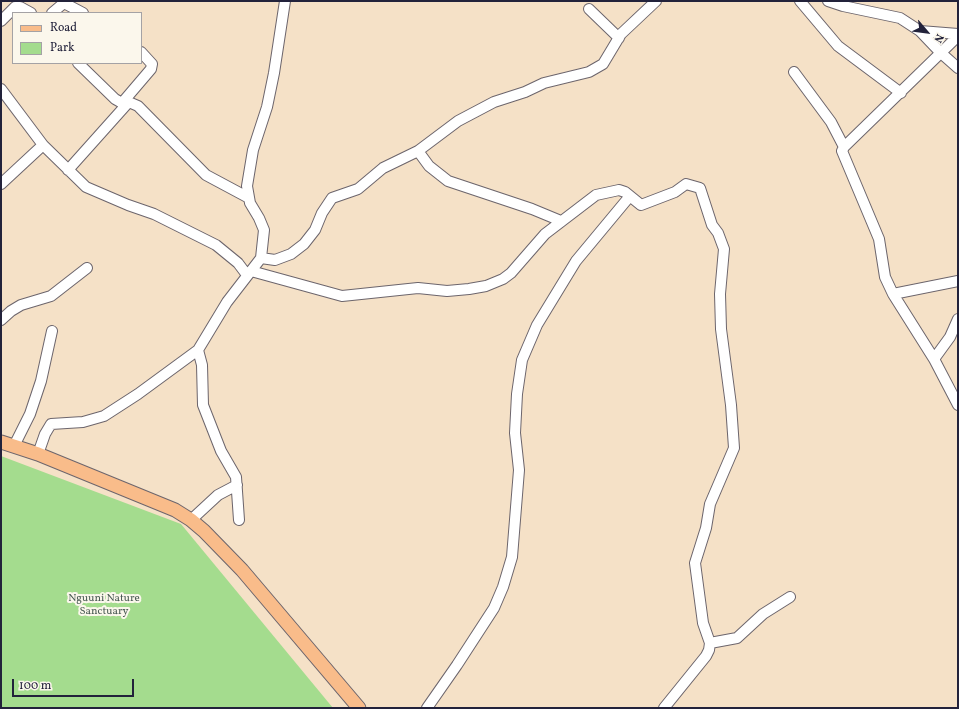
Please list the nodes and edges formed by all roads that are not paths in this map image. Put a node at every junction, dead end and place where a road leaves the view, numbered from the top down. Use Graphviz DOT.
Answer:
graph roads {
  1 [pos="285,1"];
  2 [pos="656,1"];
  3 [pos="800,1"];
  4 [pos="828,1"];
  5 [pos="589,9"];
  6 [pos="29,12"];
  7 [pos="53,12"];
  8 [pos="81,12"];
  9 [pos="1,21"];
  10 [pos="920,31"];
  11 [pos="958,35"];
  12 [pos="619,38"];
  13 [pos="142,53"];
  14 [pos="941,53"];
  15 [pos="79,64"];
  16 [pos="958,68"];
  17 [pos="794,72"];
  18 [pos="1,89"];
  19 [pos="900,93"];
  20 [pos="124,103"];
  21 [pos="43,145"];
  22 [pos="844,147"];
  23 [pos="418,150"];
  24 [pos="68,170"];
  25 [pos="1,184"];
  26 [pos="630,196"];
  27 [pos="249,198"];
  28 [pos="561,221"];
  29 [pos="261,258"];
  30 [pos="87,268"];
  31 [pos="249,273"];
  32 [pos="958,281"];
  33 [pos="893,294"];
  34 [pos="958,319"];
  35 [pos="1,320"];
  36 [pos="52,331"];
  37 [pos="198,350"];
  38 [pos="934,359"];
  39 [pos="958,405"];
  40 [pos="1,442"];
  41 [pos="14,446"];
  42 [pos="38,454"];
  43 [pos="237,485"];
  44 [pos="192,520"];
  45 [pos="239,520"];
  46 [pos="790,597"];
  47 [pos="710,643"];
  48 [pos="359,708"];
  49 [pos="427,708"];
  50 [pos="664,708"];
  1 -- 27 [label="street"];
  2 -- 12 [label="street"];
  3 -- 19 [label="street"];
  4 -- 10 [label="street"];
  5 -- 12 [label="street"];
  6 -- 9 [label="street"];
  7 -- 8 [label="street"];
  10 -- 11 [label="street"];
  10 -- 14 [label="street"];
  11 -- 14 [label="street"];
  12 -- 23 [label="street"];
  13 -- 20 [label="street"];
  14 -- 16 [label="street"];
  14 -- 19 [label="street"];
  15 -- 20 [label="street"];
  17 -- 22 [label="street"];
  18 -- 21 [label="street"];
  19 -- 22 [label="street"];
  20 -- 24 [label="street"];
  20 -- 27 [label="street"];
  21 -- 24 [label="street"];
  21 -- 25 [label="street"];
  22 -- 33 [label="street"];
  23 -- 28 [label="street"];
  23 -- 29 [label="street"];
  24 -- 31 [label="street"];
  26 -- 28 [label="street"];
  26 -- 47 [label="street"];
  26 -- 49 [label="street"];
  27 -- 29 [label="street"];
  28 -- 31 [label="street"];
  29 -- 31 [label="street"];
  30 -- 35 [label="street"];
  31 -- 37 [label="street"];
  32 -- 33 [label="street"];
  33 -- 38 [label="street"];
  34 -- 38 [label="street"];
  36 -- 41 [label="street"];
  37 -- 42 [label="street"];
  37 -- 43 [label="street"];
  38 -- 39 [label="street"];
  40 -- 41 [label="main road"];
  41 -- 42 [label="main road"];
  42 -- 44 [label="main road"];
  43 -- 44 [label="street"];
  43 -- 45 [label="street"];
  44 -- 48 [label="main road"];
  46 -- 47 [label="street"];
  47 -- 50 [label="street"];
}
